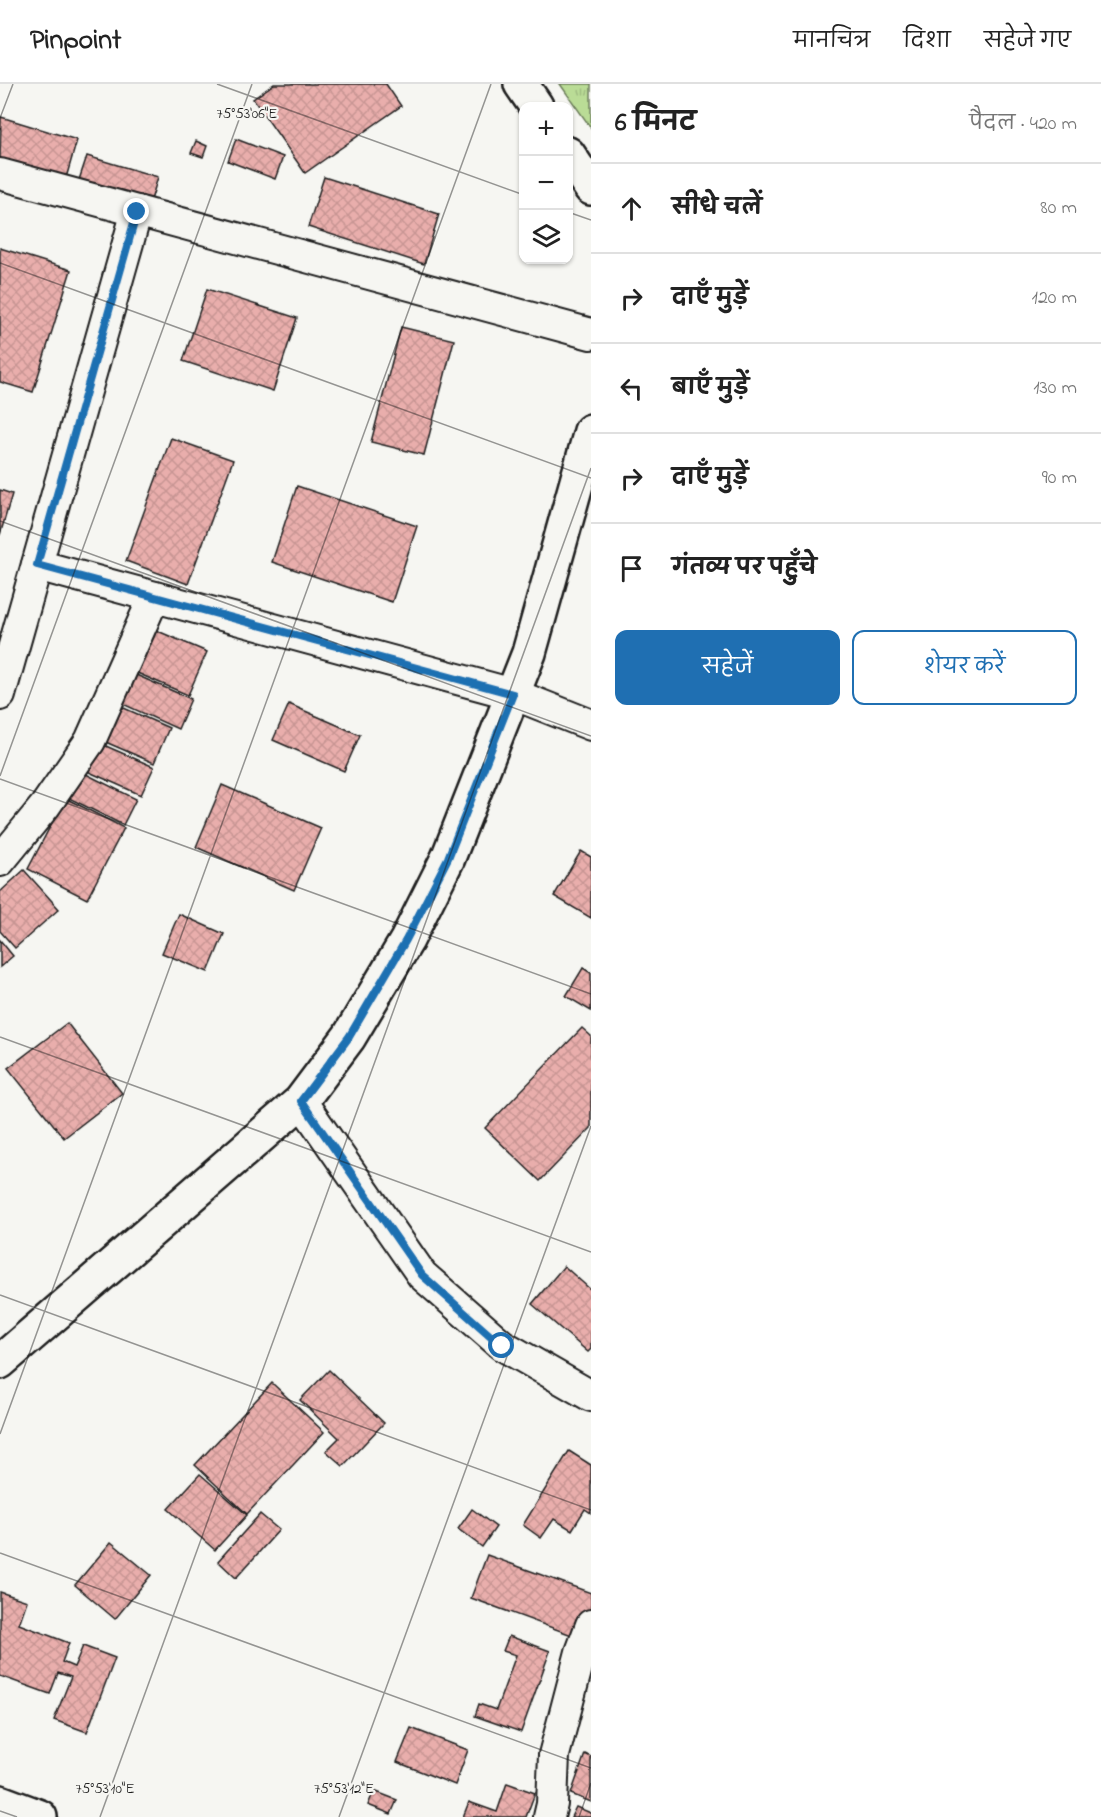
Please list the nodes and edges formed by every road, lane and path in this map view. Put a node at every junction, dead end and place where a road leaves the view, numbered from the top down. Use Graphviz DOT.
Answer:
graph roads {
  1 [pos="521,84"];
  2 [pos="534,102"];
  3 [pos="569,156"];
  4 [pos="0,174"];
  5 [pos="591,188"];
  6 [pos="137,212"];
  7 [pos="591,334"];
  8 [pos="591,431"];
  9 [pos="37,565"];
  10 [pos="154,597"];
  11 [pos="1,690"];
  12 [pos="513,694"];
  13 [pos="591,725"];
  14 [pos="0,861"];
  15 [pos="301,1101"];
  16 [pos="0,1362"];
  17 [pos="591,1396"];
  18 [pos="588,1644"];
  19 [pos="0,1802"];
  20 [pos="40,1817"];
  21 [pos="549,1817"];
  1 -- 2 [label="street"];
  3 -- 5 [label="street"];
  4 -- 6 [label="street"];
  6 -- 7 [label="street"];
  6 -- 9 [label="street"];
  8 -- 12 [label="street"];
  9 -- 10 [label="street"];
  9 -- 11 [label="street"];
  10 -- 12 [label="street"];
  10 -- 14 [label="street"];
  12 -- 13 [label="street"];
  12 -- 15 [label="street"];
  15 -- 16 [label="street"];
  15 -- 17 [label="street"];
  18 -- 21 [label="street"];
  19 -- 20 [label="street"];
}
